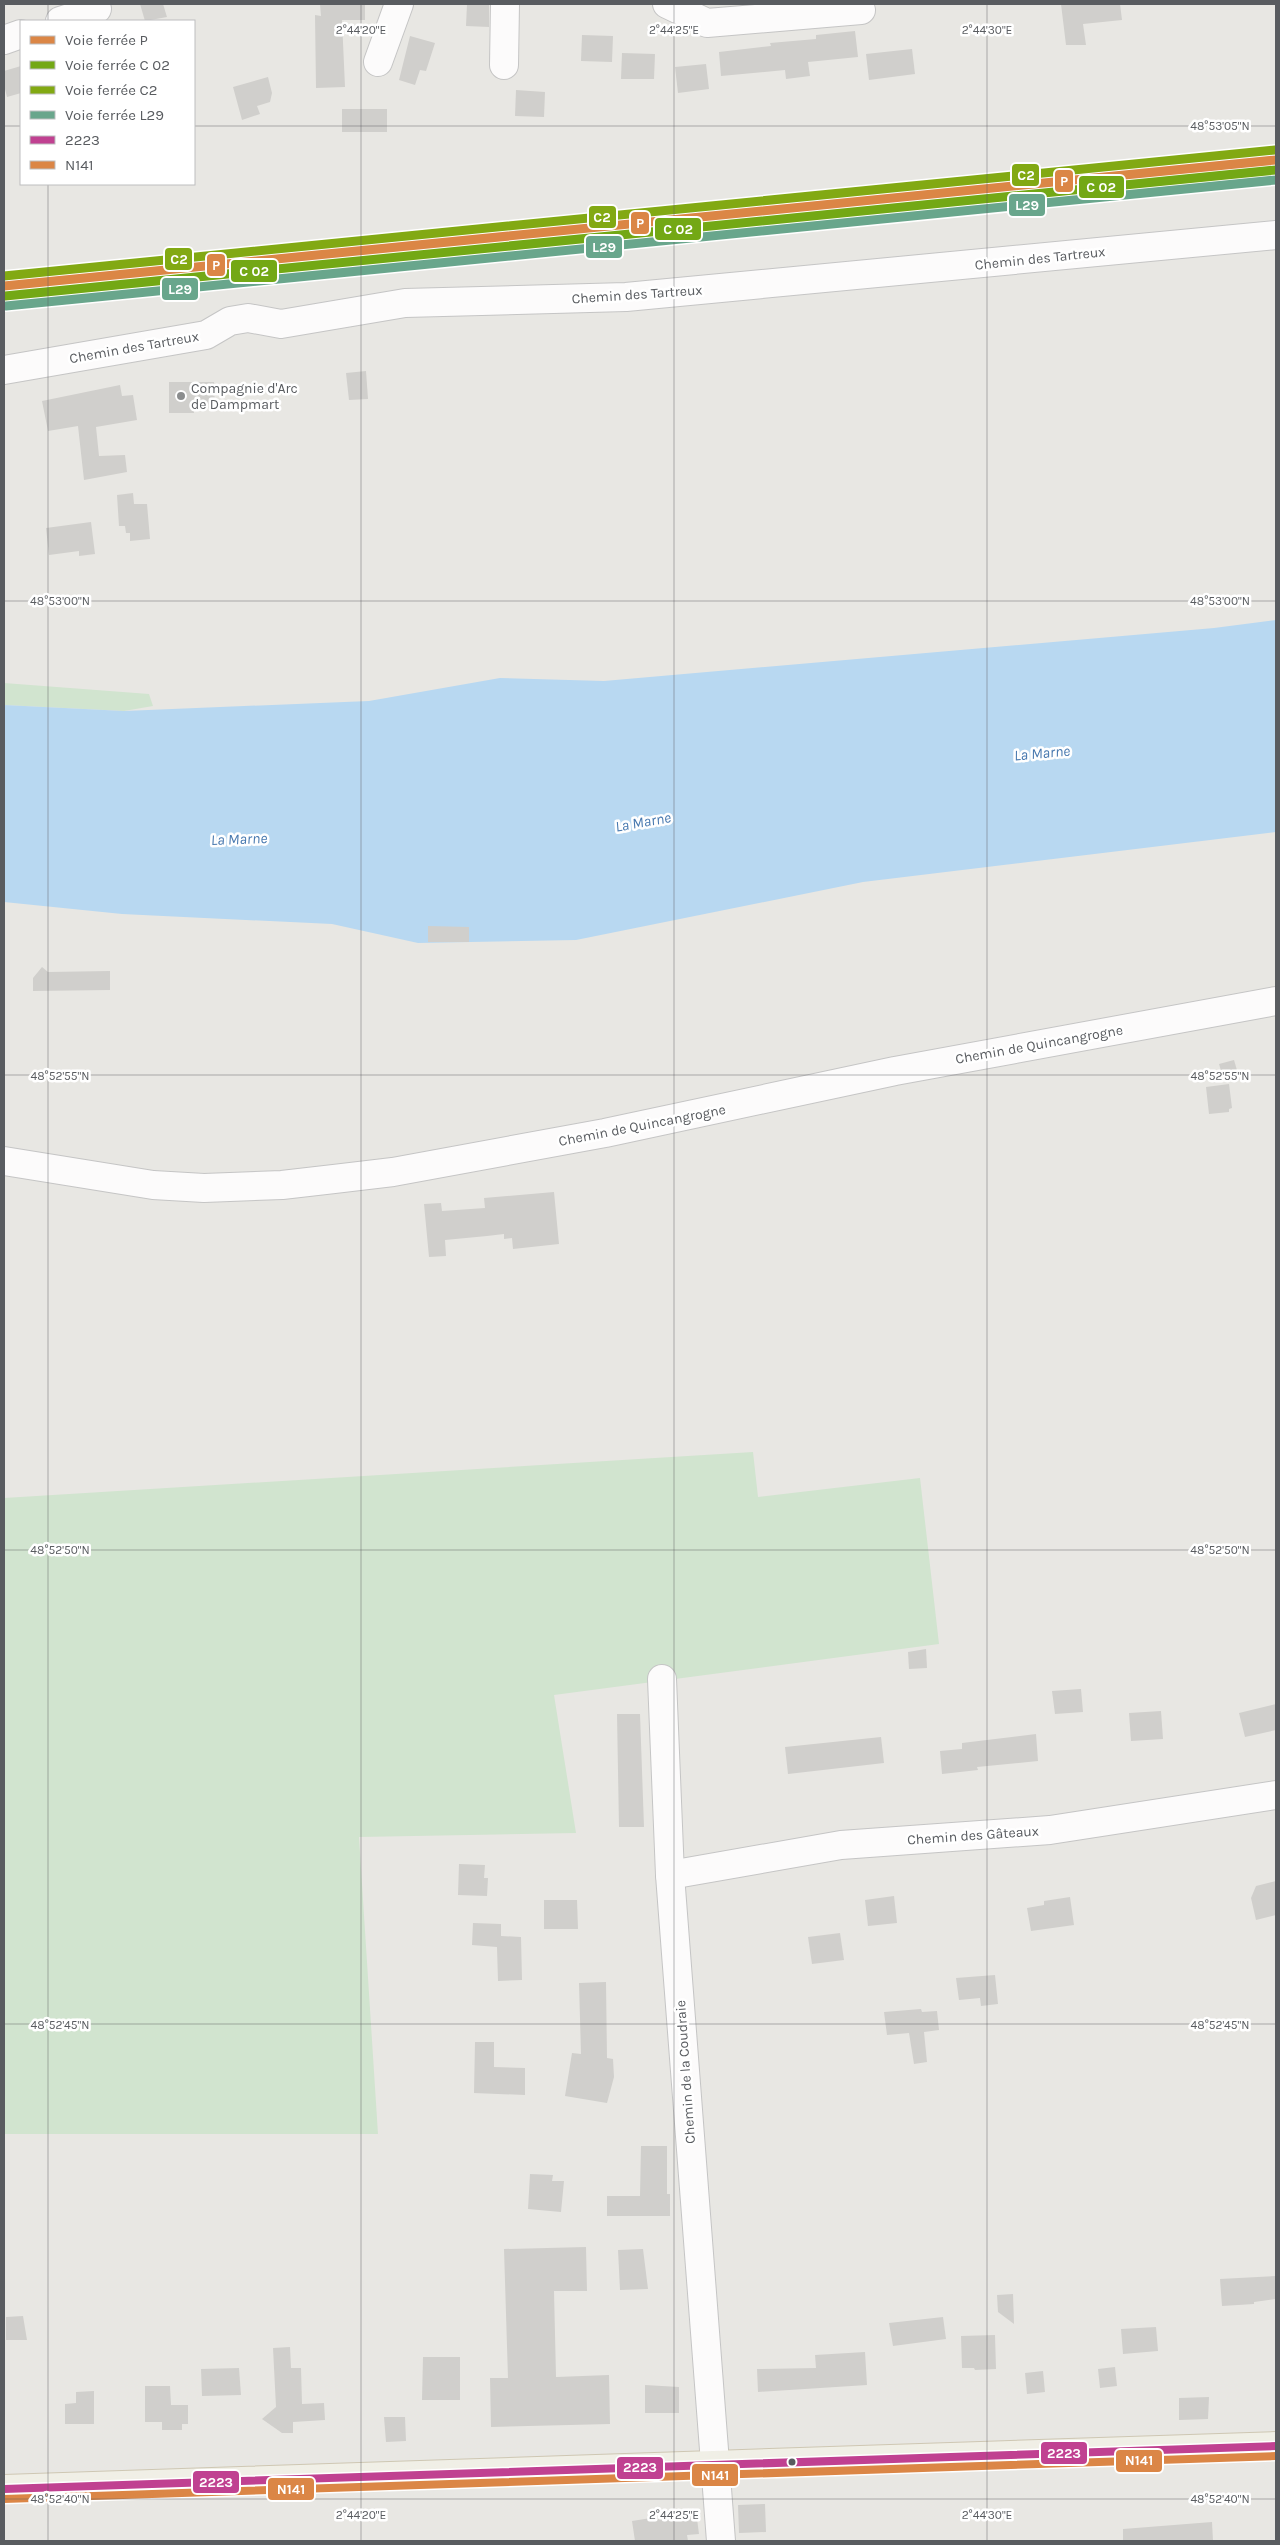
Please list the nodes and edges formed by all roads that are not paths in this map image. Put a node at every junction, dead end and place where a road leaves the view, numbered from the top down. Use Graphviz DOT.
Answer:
graph roads {
  1 [pos="399,4"];
  2 [pos="505,4"];
  3 [pos="666,4"];
  4 [pos="861,10"];
  5 [pos="99,11"];
  6 [pos="64,20"];
  7 [pos="20,34"];
  8 [pos="4,40"];
  9 [pos="378,62"];
  10 [pos="504,65"];
  11 [pos="1276,235"];
  12 [pos="4,370"];
  13 [pos="1276,1001"];
  14 [pos="4,1161"];
  15 [pos="662,1680"];
  16 [pos="1276,1795"];
  17 [pos="670,1875"];
  18 [pos="1276,2446"];
  19 [pos="714,2465"];
  20 [pos="4,2489"];
  21 [pos="721,2541"];
  1 -- 9 [label="street"];
  2 -- 10 [label="street"];
  3 -- 4 [label="street"];
  5 -- 6 [label="street"];
  7 -- 8 [label="street"];
  11 -- 12 [label="street, Chemin des Tartreux"];
  13 -- 14 [label="street, Chemin de Quincangrogne"];
  15 -- 17 [label="street, Chemin de la Coudraie"];
  16 -- 17 [label="street, Chemin des Gâteaux"];
  17 -- 19 [label="street, Chemin de la Coudraie"];
  18 -- 19 [label="main road"];
  19 -- 20 [label="main road"];
  19 -- 21 [label="street, Chemin de la Coudraie"];
}
